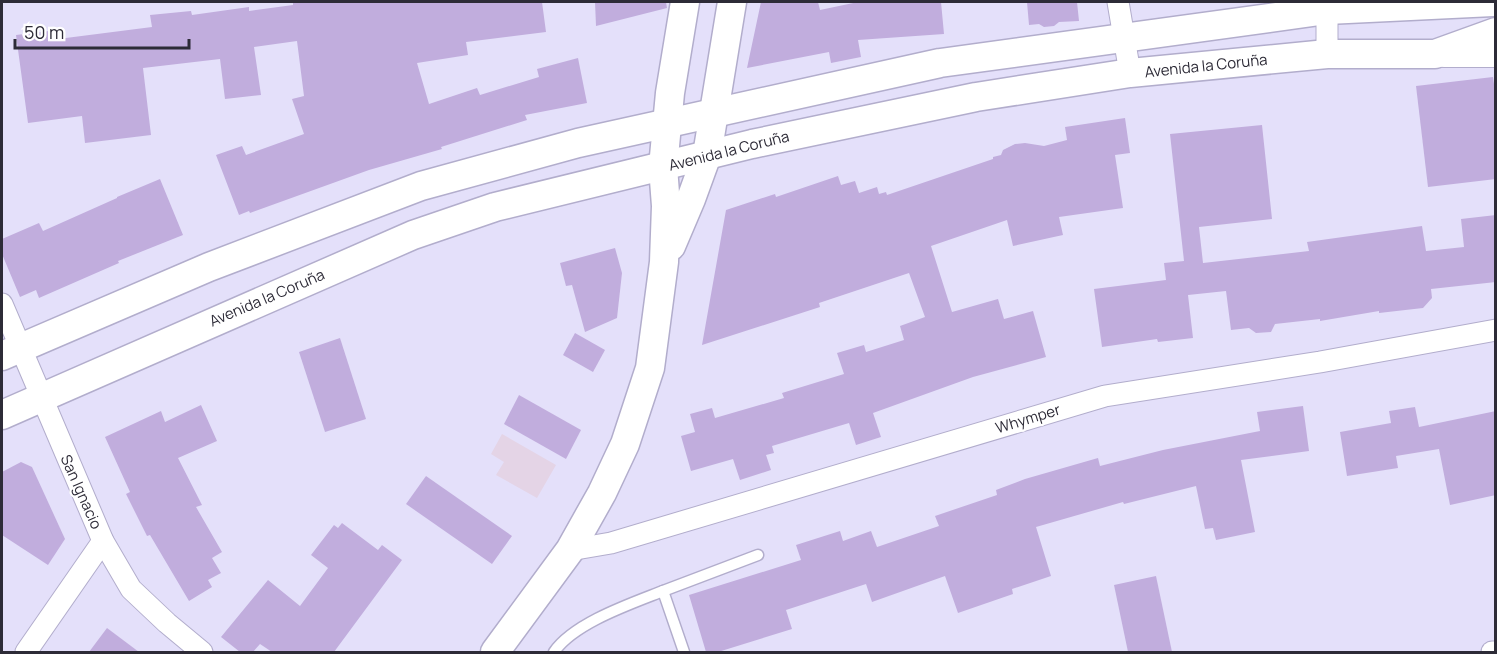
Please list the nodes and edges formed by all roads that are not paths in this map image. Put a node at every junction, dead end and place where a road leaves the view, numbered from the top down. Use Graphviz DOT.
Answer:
graph roads {
  1 [pos="685,2"];
  2 [pos="732,2"];
  3 [pos="1118,2"];
  4 [pos="1493,2"];
  5 [pos="1327,6"];
  6 [pos="1496,32"];
  7 [pos="1123,37"];
  8 [pos="1327,54"];
  9 [pos="1435,54"];
  10 [pos="1496,54"];
  11 [pos="1130,73"];
  12 [pos="714,115"];
  13 [pos="668,124"];
  14 [pos="707,155"];
  15 [pos="663,167"];
  16 [pos="663,262"];
  17 [pos="2,304"];
  18 [pos="1496,330"];
  19 [pos="11,351"];
  20 [pos="39,396"];
  21 [pos="2,415"];
  22 [pos="102,541"];
  23 [pos="570,550"];
  24 [pos="758,555"];
  25 [pos="663,591"];
  26 [pos="26,652"];
  27 [pos="202,652"];
  28 [pos="495,652"];
  29 [pos="554,652"];
  30 [pos="684,652"];
  1 -- 13 [label="main road"];
  2 -- 12 [label="main road"];
  3 -- 7 [label="street"];
  4 -- 5 [label="main road"];
  5 -- 7 [label="main road"];
  5 -- 8 [label="street"];
  6 -- 9 [label="main road"];
  7 -- 11 [label="street"];
  7 -- 12 [label="main road"];
  8 -- 9 [label="main road, Avenida la Coruña"];
  8 -- 11 [label="main road, Avenida la Coruña"];
  9 -- 10 [label="street, Avenida la Coruña"];
  11 -- 14 [label="main road, Avenida la Coruña"];
  12 -- 13 [label="main road"];
  12 -- 14 [label="main road"];
  13 -- 15 [label="main road"];
  13 -- 19 [label="main road"];
  14 -- 15 [label="main road, Avenida la Coruña"];
  14 -- 16 [label="main road"];
  15 -- 16 [label="main road"];
  15 -- 20 [label="main road, Avenida la Coruña"];
  16 -- 23 [label="main road"];
  17 -- 19 [label="street, San Ignacio"];
  18 -- 23 [label="street, Whymper"];
  19 -- 20 [label="street, San Ignacio"];
  20 -- 21 [label="main road, Avenida la Coruña"];
  20 -- 22 [label="street, San Ignacio"];
  22 -- 26 [label="street"];
  22 -- 27 [label="street, San Ignacio"];
  23 -- 28 [label="main road"];
  24 -- 25 [label="lane"];
  25 -- 29 [label="lane"];
  25 -- 30 [label="lane"];
}
